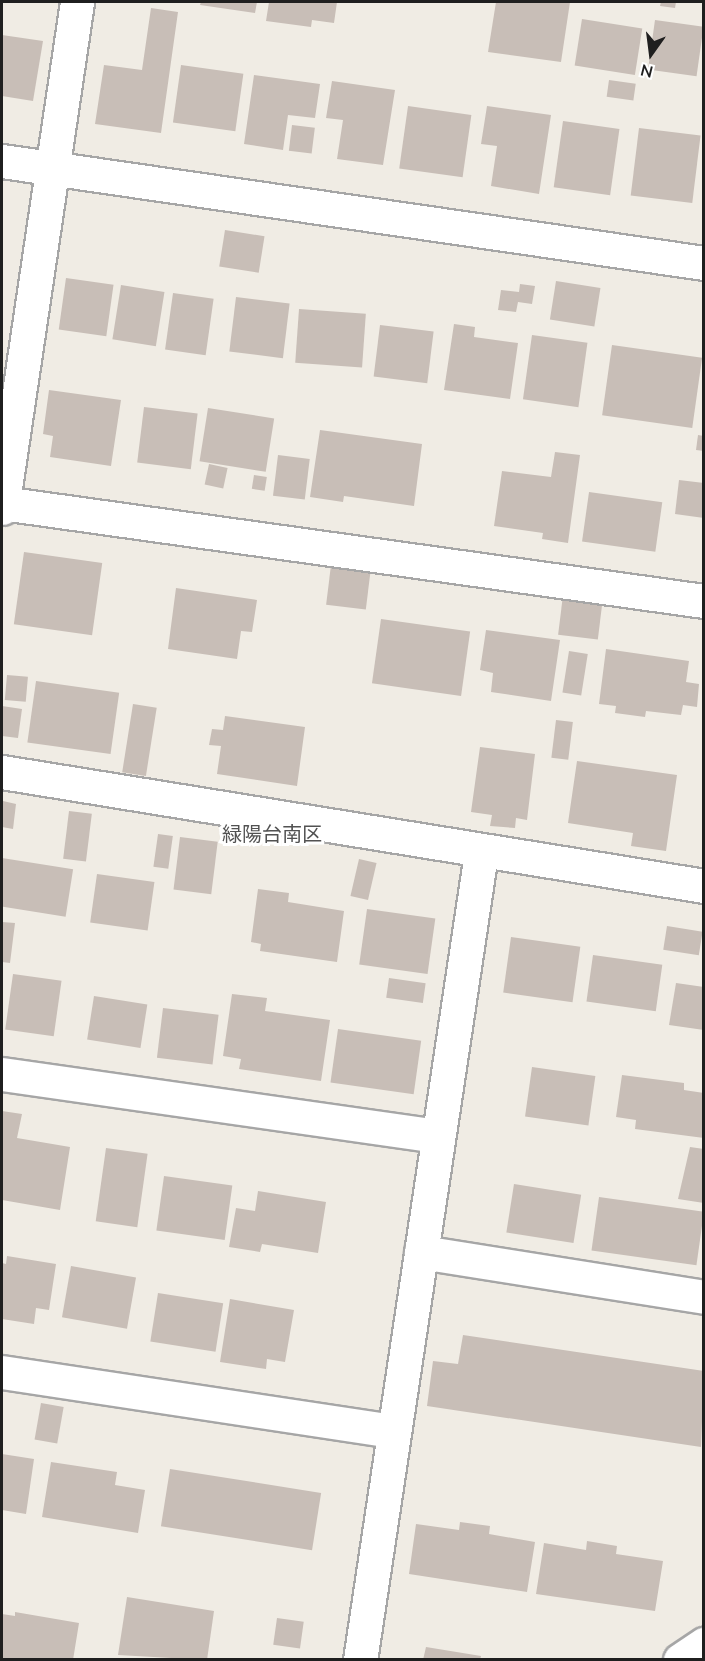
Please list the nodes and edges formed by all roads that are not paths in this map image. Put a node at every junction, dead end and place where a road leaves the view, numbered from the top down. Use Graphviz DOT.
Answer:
graph roads {
  1 [pos="77,2"];
  2 [pos="2,161"];
  3 [pos="52,169"];
  4 [pos="704,263"];
  5 [pos="2,503"];
  6 [pos="2,507"];
  7 [pos="704,601"];
  8 [pos="2,772"];
  9 [pos="481,853"];
  10 [pos="704,886"];
  11 [pos="2,1074"];
  12 [pos="438,1136"];
  13 [pos="421,1252"];
  14 [pos="704,1297"];
  15 [pos="2,1372"];
  16 [pos="394,1431"];
  17 [pos="704,1644"];
  18 [pos="360,1659"];
  19 [pos="680,1659"];
  1 -- 3 [label="street"];
  2 -- 3 [label="street"];
  3 -- 4 [label="street"];
  3 -- 5 [label="street"];
  5 -- 6 [label="street"];
  5 -- 7 [label="street"];
  8 -- 9 [label="street"];
  9 -- 10 [label="street"];
  9 -- 12 [label="street"];
  11 -- 12 [label="street"];
  12 -- 13 [label="street"];
  13 -- 14 [label="street"];
  13 -- 16 [label="street"];
  15 -- 16 [label="street"];
  16 -- 18 [label="street"];
  17 -- 19 [label="street"];
}
